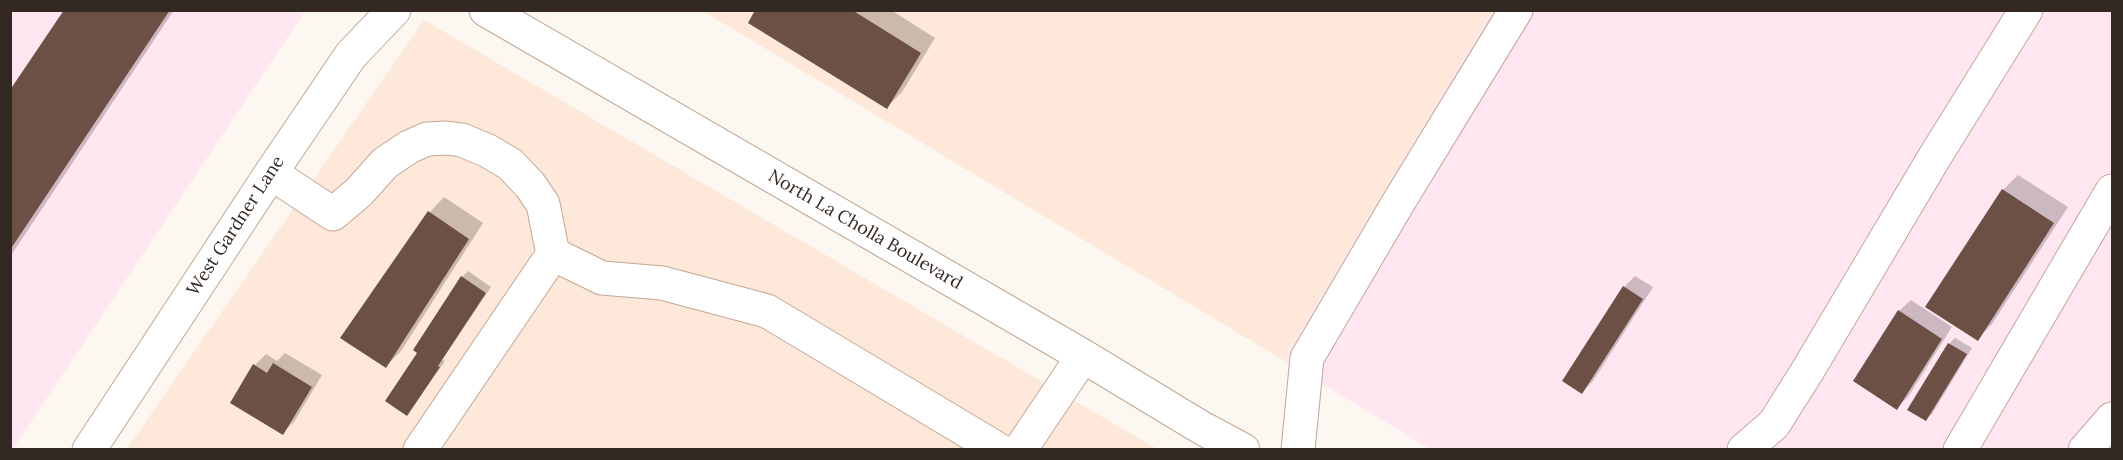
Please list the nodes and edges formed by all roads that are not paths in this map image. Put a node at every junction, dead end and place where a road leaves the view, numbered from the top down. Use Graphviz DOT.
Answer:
graph roads {
  1 [pos="394,10"];
  2 [pos="486,10"];
  3 [pos="1516,10"];
  4 [pos="2026,10"];
  5 [pos="522,22"];
  6 [pos="271,172"];
  7 [pos="2112,191"];
  8 [pos="553,254"];
  9 [pos="1083,356"];
  10 [pos="2112,419"];
  11 [pos="89,450"];
  12 [pos="420,450"];
  13 [pos="999,450"];
  14 [pos="1020,450"];
  15 [pos="1243,450"];
  16 [pos="1298,450"];
  17 [pos="1744,450"];
  18 [pos="1960,450"];
  19 [pos="2085,450"];
  1 -- 6 [label="street, West Gardner Lane"];
  2 -- 5 [label="street, North La Cholla Boulevard"];
  3 -- 16 [label="street"];
  4 -- 17 [label="street"];
  5 -- 9 [label="street, North La Cholla Boulevard"];
  6 -- 8 [label="street"];
  6 -- 11 [label="street, West Gardner Lane"];
  7 -- 18 [label="street"];
  8 -- 12 [label="street"];
  8 -- 13 [label="street"];
  9 -- 14 [label="street"];
  9 -- 15 [label="street, North La Cholla Boulevard"];
  10 -- 19 [label="street"];
}
